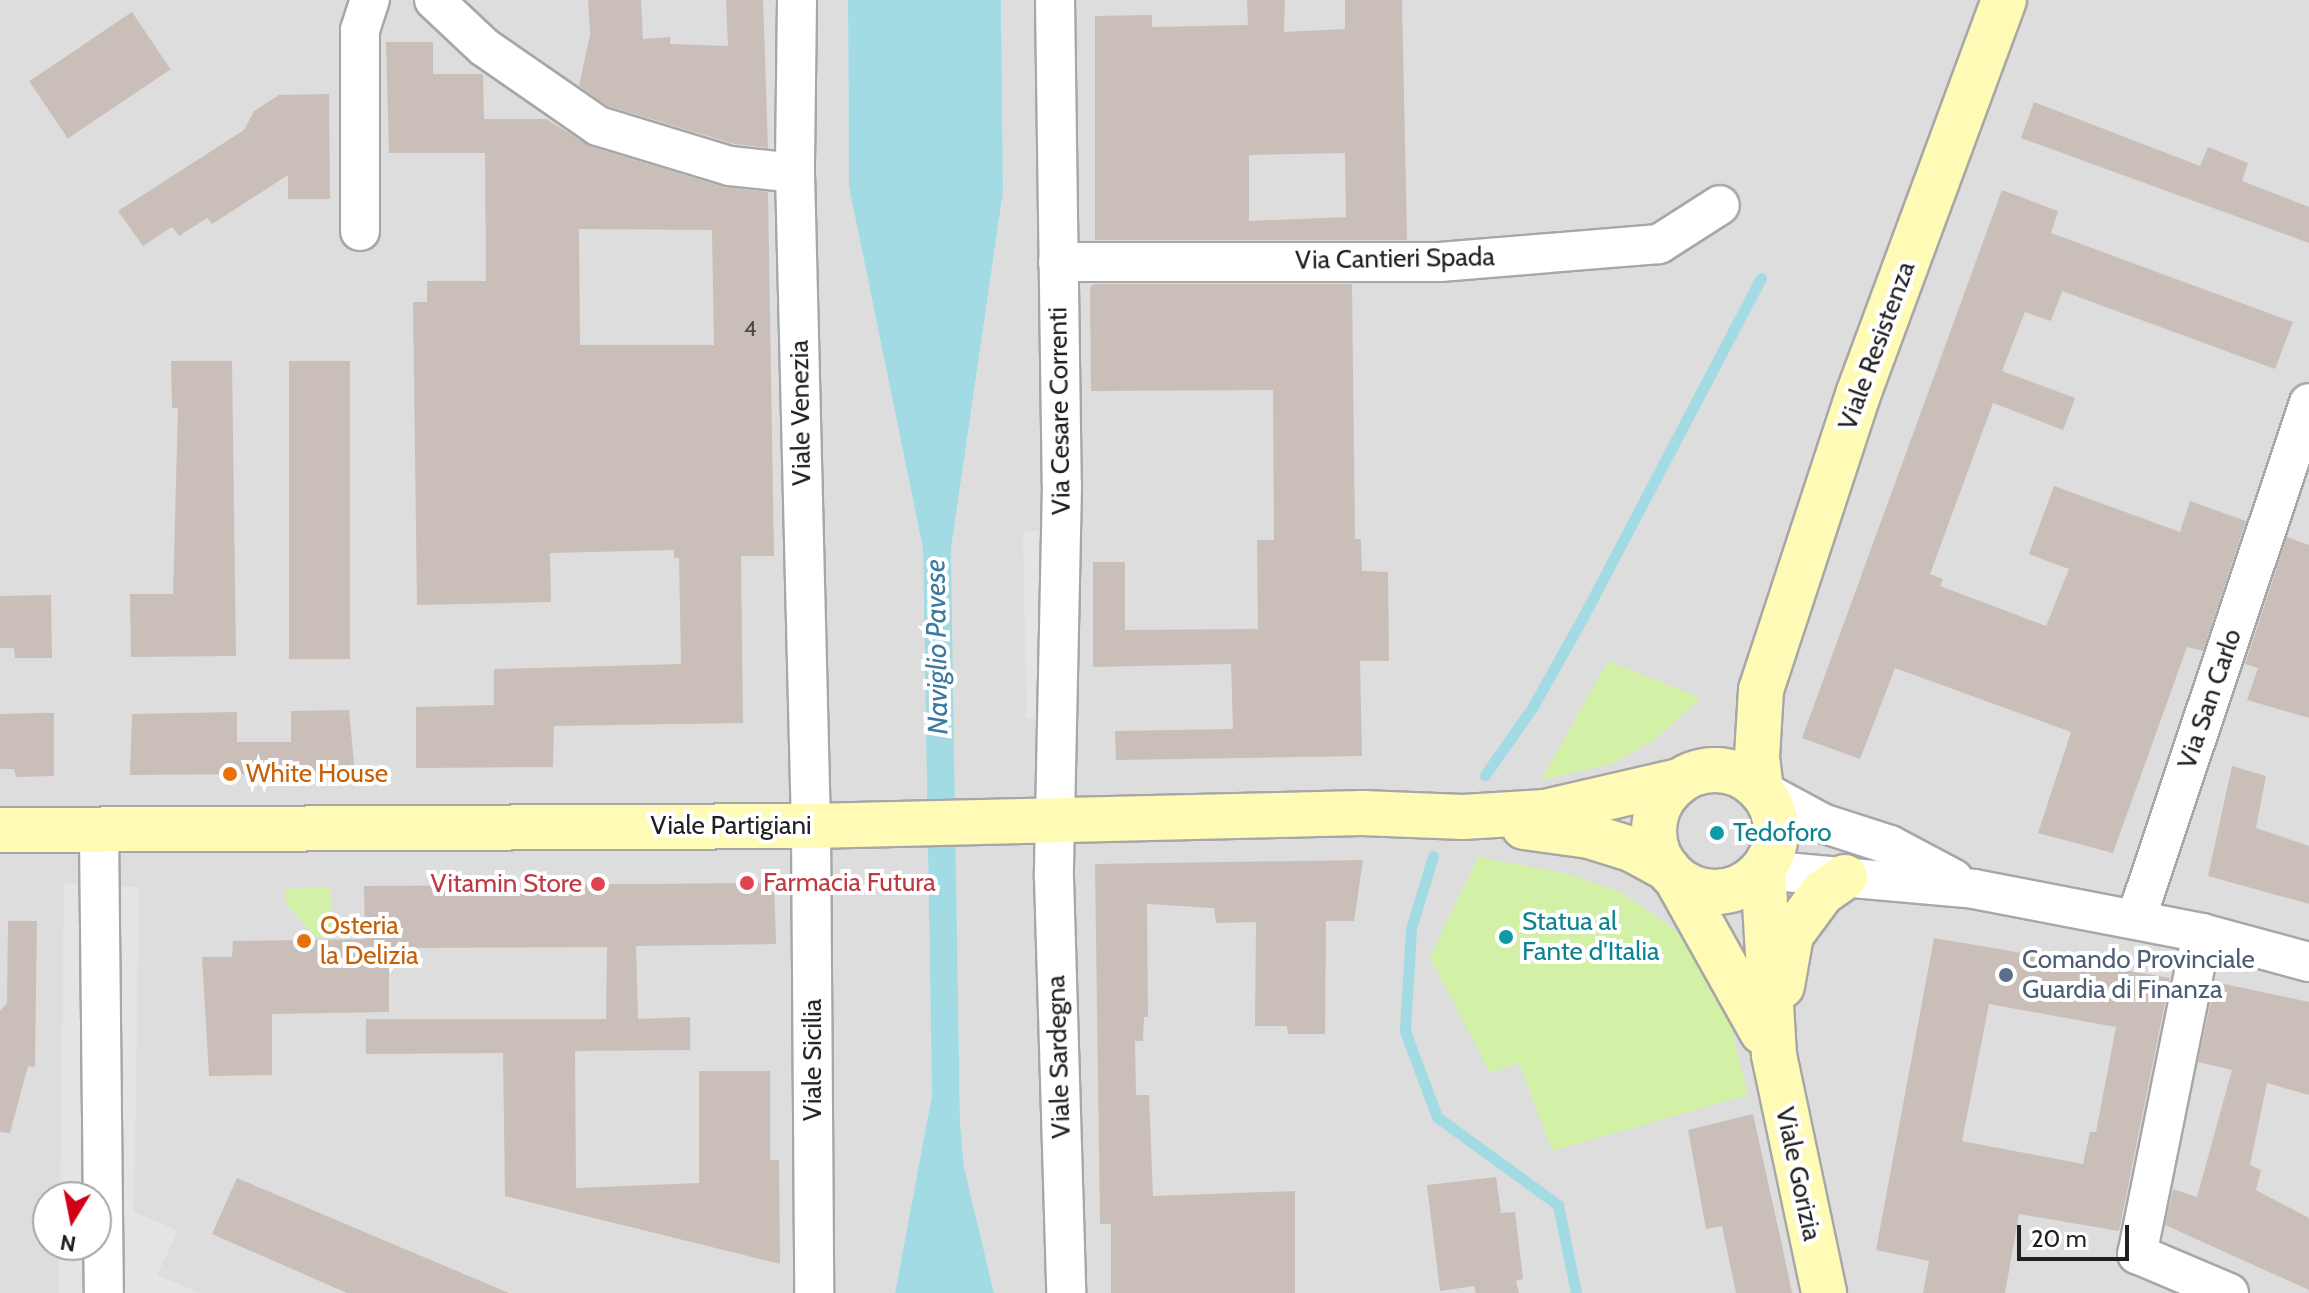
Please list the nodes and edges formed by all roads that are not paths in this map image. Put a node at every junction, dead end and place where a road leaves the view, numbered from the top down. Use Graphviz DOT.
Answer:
graph roads {
  1 [pos="370,0"];
  2 [pos="434,0"];
  3 [pos="797,0"];
  4 [pos="1055,0"];
  5 [pos="2004,0"];
  6 [pos="795,173"];
  7 [pos="1720,205"];
  8 [pos="360,231"];
  9 [pos="1058,262"];
  10 [pos="2309,403"];
  11 [pos="1760,695"];
  12 [pos="1683,779"];
  13 [pos="1761,790"];
  14 [pos="1463,817"];
  15 [pos="1055,821"];
  16 [pos="826,826"];
  17 [pos="0,830"];
  18 [pos="99,831"];
  19 [pos="1763,870"];
  20 [pos="1672,874"];
  21 [pos="1845,877"];
  22 [pos="1974,889"];
  23 [pos="2136,919"];
  24 [pos="2202,933"];
  25 [pos="2309,962"];
  26 [pos="1774,1055"];
  27 [pos="104,1293"];
  28 [pos="814,1293"];
  29 [pos="1066,1293"];
  30 [pos="1824,1293"];
  31 [pos="2229,1293"];
  1 -- 8 [label="street"];
  2 -- 6 [label="street"];
  3 -- 6 [label="street, Viale Venezia"];
  4 -- 9 [label="street, Via Cesare Correnti"];
  5 -- 11 [label="main road, Viale Resistenza"];
  6 -- 16 [label="street, Viale Venezia"];
  7 -- 9 [label="street, Via Cantieri Spada"];
  9 -- 15 [label="street, Via Cesare Correnti"];
  10 -- 23 [label="street, Via San Carlo"];
  11 -- 12 [label="main road, Viale Resistenza"];
  11 -- 13 [label="main road, Viale Resistenza"];
  12 -- 13 [label="main road"];
  12 -- 14 [label="main road, Viale Partigiani"];
  12 -- 20 [label="main road"];
  13 -- 19 [label="main road"];
  13 -- 22 [label="street"];
  14 -- 15 [label="main road, Viale Partigiani"];
  14 -- 20 [label="main road, Viale Partigiani"];
  15 -- 16 [label="main road, Viale Partigiani"];
  15 -- 29 [label="street, Viale Sardegna"];
  16 -- 18 [label="main road, Viale Partigiani"];
  16 -- 28 [label="street, Viale Sicilia"];
  17 -- 18 [label="main road, Viale Partigiani"];
  18 -- 27 [label="street"];
  19 -- 20 [label="main road"];
  19 -- 21 [label="street"];
  19 -- 26 [label="main road, Viale Gorizia"];
  20 -- 26 [label="main road, Viale Gorizia"];
  21 -- 22 [label="street"];
  21 -- 26 [label="main road, Viale Gorizia"];
  22 -- 23 [label="street"];
  23 -- 24 [label="street"];
  24 -- 25 [label="street"];
  24 -- 31 [label="street"];
  26 -- 30 [label="main road, Viale Gorizia"];
}
